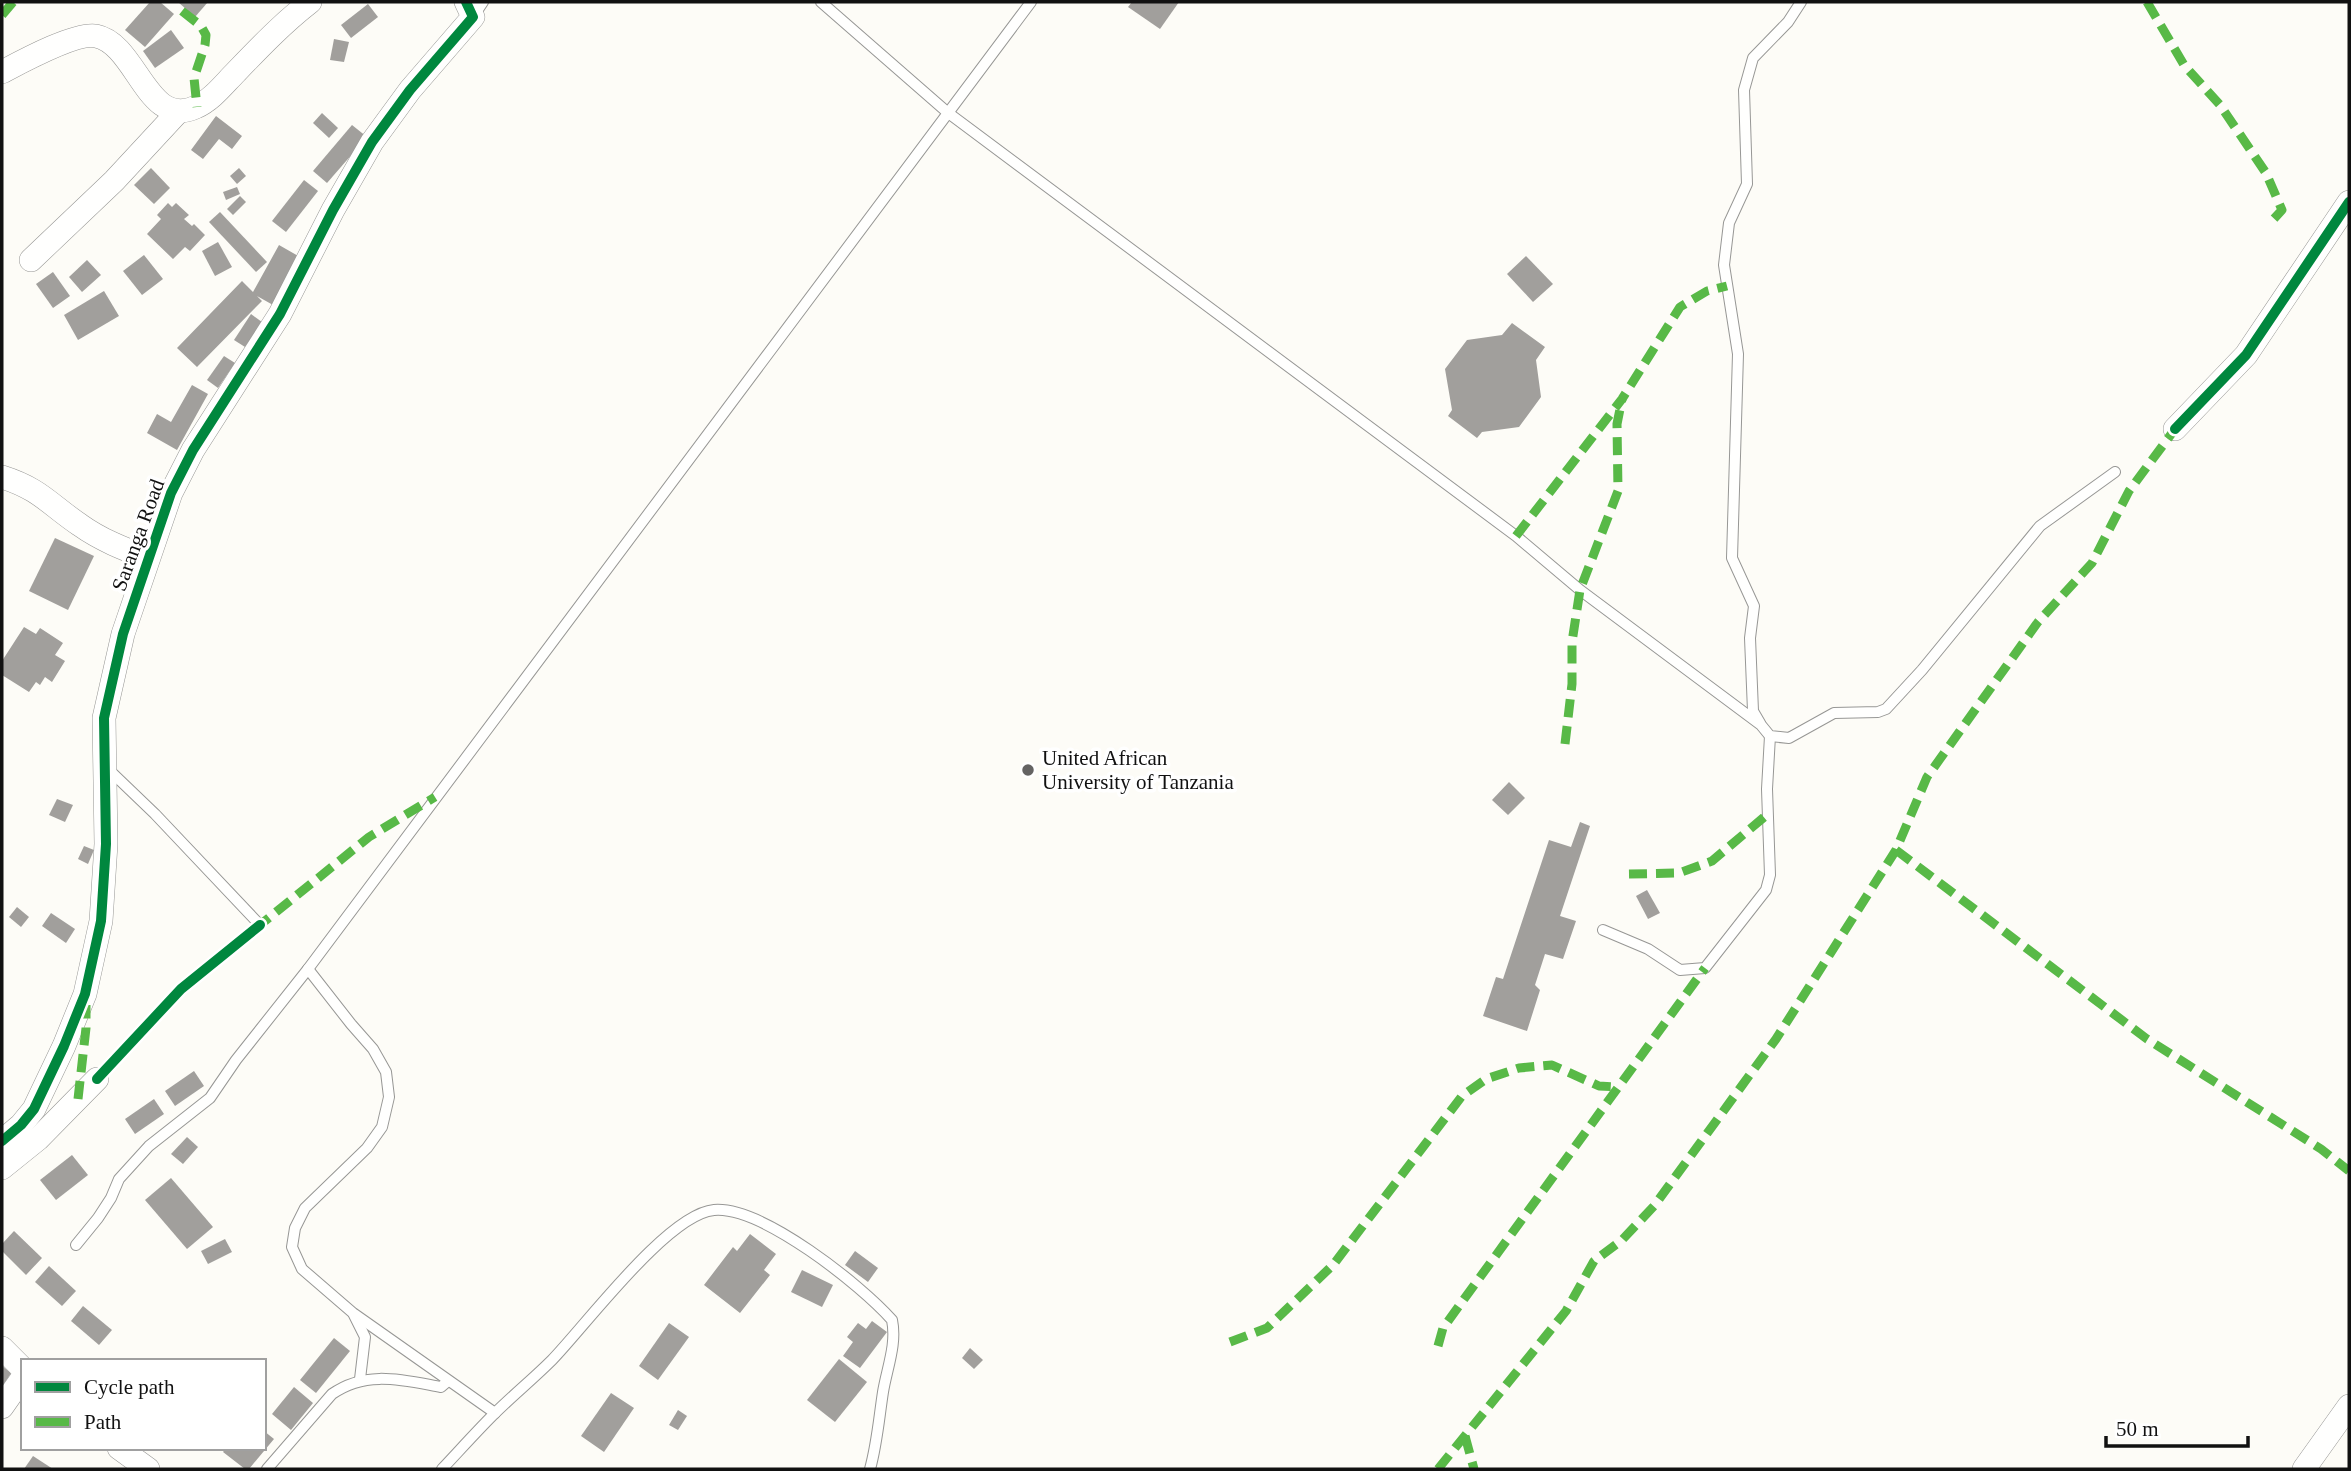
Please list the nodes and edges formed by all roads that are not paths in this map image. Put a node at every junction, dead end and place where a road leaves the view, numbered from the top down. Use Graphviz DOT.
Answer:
graph roads {
  1 [pos="310,2"];
  2 [pos="821,2"];
  3 [pos="1031,2"];
  4 [pos="1801,2"];
  5 [pos="474,7"];
  6 [pos="2,72"];
  7 [pos="178,112"];
  8 [pos="947,112"];
  9 [pos="2349,202"];
  10 [pos="31,260"];
  11 [pos="2175,429"];
  12 [pos="2115,472"];
  13 [pos="2,477"];
  14 [pos="148,558"];
  15 [pos="1761,725"];
  16 [pos="1770,736"];
  17 [pos="104,765"];
  18 [pos="260,925"];
  19 [pos="1603,930"];
  20 [pos="308,969"];
  21 [pos="97,1079"];
  22 [pos="2,1141"];
  23 [pos="2,1168"];
  24 [pos="76,1245"];
  25 [pos="353,1313"];
  26 [pos="2,1348"];
  27 [pos="21,1367"];
  28 [pos="360,1379"];
  29 [pos="21,1380"];
  30 [pos="448,1381"];
  31 [pos="2349,1406"];
  32 [pos="2,1407"];
  33 [pos="495,1413"];
  34 [pos="122,1450"];
  35 [pos="148,1469"];
  36 [pos="267,1469"];
  37 [pos="442,1469"];
  38 [pos="870,1469"];
  39 [pos="2304,1469"];
  1 -- 7 [label="street"];
  2 -- 8 [label="lane"];
  3 -- 8 [label="lane"];
  4 -- 15 [label="lane"];
  5 -- 14 [label="street, Saranga Road"];
  6 -- 7 [label="street"];
  7 -- 10 [label="street"];
  8 -- 15 [label="lane"];
  8 -- 20 [label="lane"];
  9 -- 11 [label="street"];
  12 -- 16 [label="lane"];
  13 -- 14 [label="street"];
  14 -- 17 [label="street, Saranga Road"];
  15 -- 16 [label="lane"];
  16 -- 19 [label="lane"];
  17 -- 18 [label="lane"];
  17 -- 22 [label="street, Saranga Road"];
  20 -- 24 [label="lane"];
  20 -- 25 [label="lane"];
  21 -- 23 [label="street"];
  25 -- 28 [label="lane"];
  25 -- 30 [label="lane"];
  26 -- 27 [label="street"];
  28 -- 30 [label="lane"];
  28 -- 36 [label="lane"];
  29 -- 32 [label="street"];
  30 -- 33 [label="lane"];
  31 -- 39 [label="street"];
  33 -- 37 [label="lane"];
  33 -- 38 [label="lane"];
  34 -- 35 [label="street"];
}
